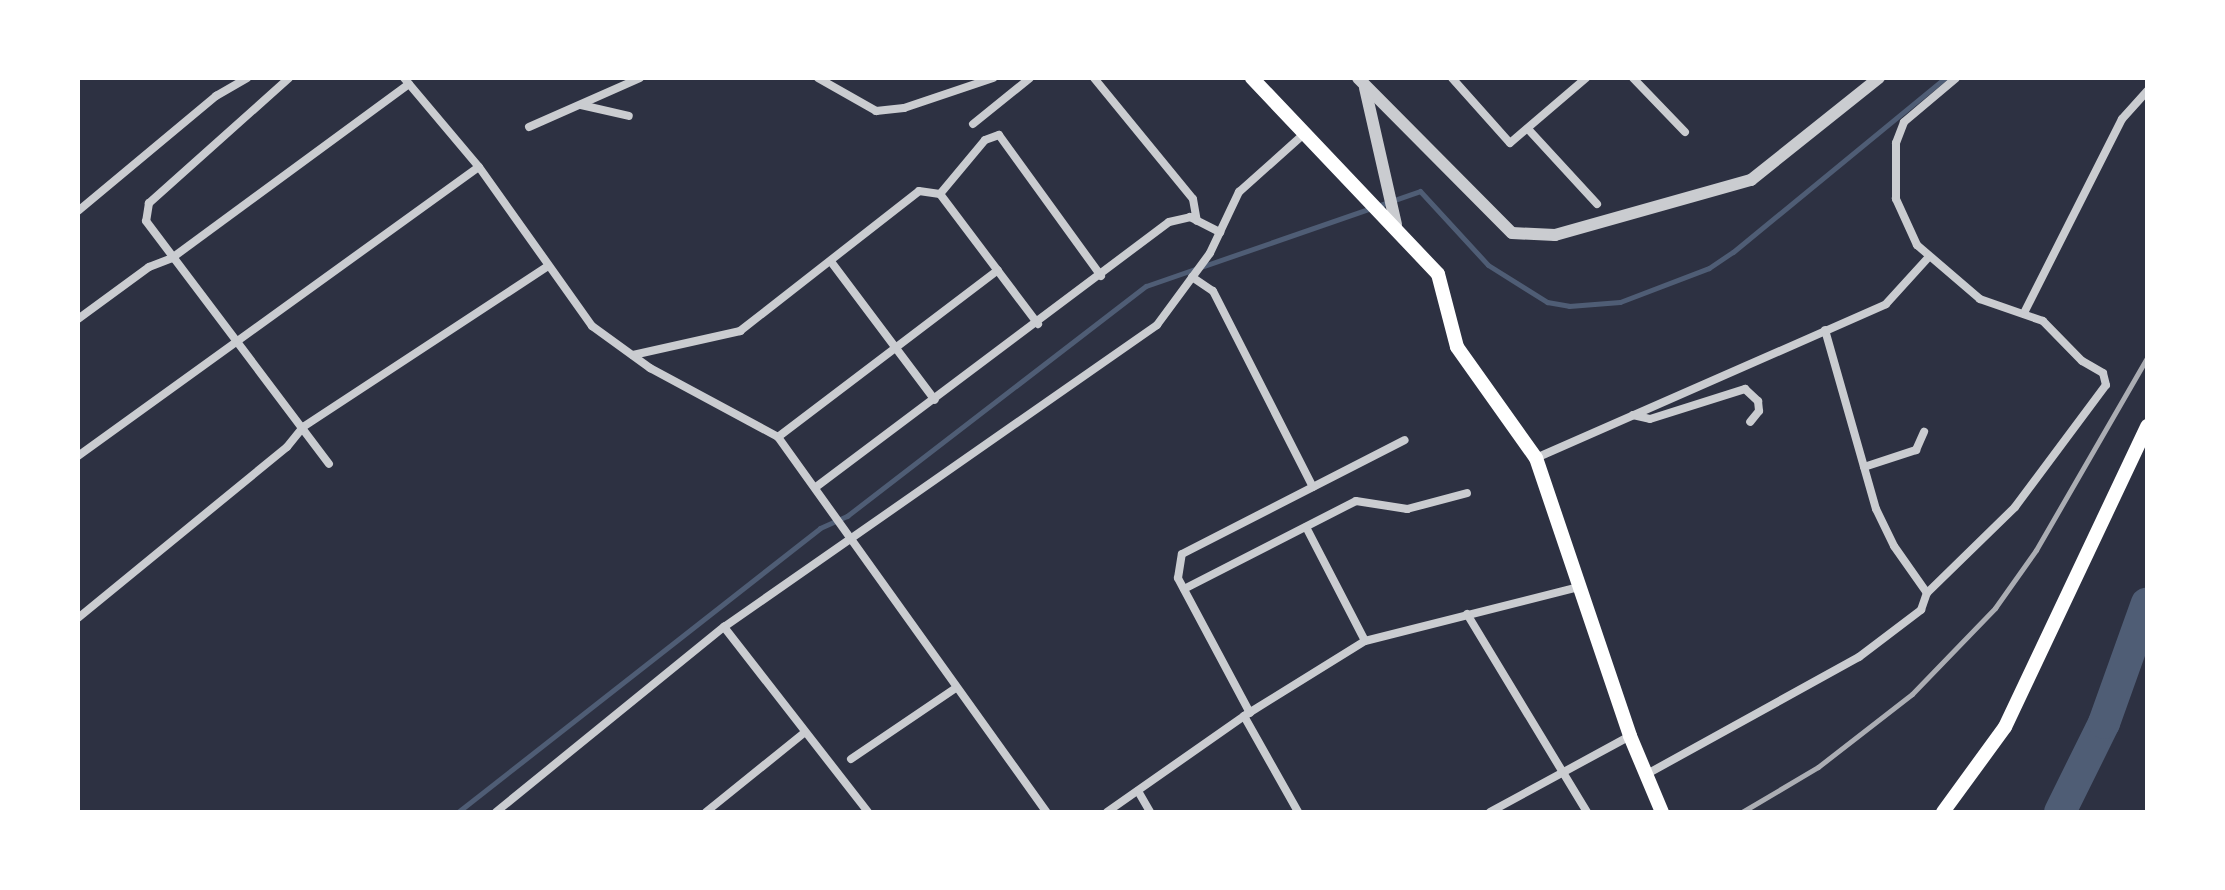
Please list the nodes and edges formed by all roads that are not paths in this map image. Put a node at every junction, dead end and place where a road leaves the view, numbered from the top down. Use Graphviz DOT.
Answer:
graph roads {
  1 [pos="247,78"];
  2 [pos="289,78"];
  3 [pos="640,78"];
  4 [pos="818,78"];
  5 [pos="993,78"];
  6 [pos="1030,78"];
  7 [pos="1094,78"];
  8 [pos="1252,78"];
  9 [pos="1452,78"];
  10 [pos="1586,78"];
  11 [pos="1633,78"];
  12 [pos="1879,78"];
  13 [pos="1956,78"];
  14 [pos="406,81"];
  15 [pos="1361,81"];
  16 [pos="2147,91"];
  17 [pos="580,104"];
  18 [pos="629,116"];
  19 [pos="973,124"];
  20 [pos="529,127"];
  21 [pos="1528,129"];
  22 [pos="1307,132"];
  23 [pos="1685,132"];
  24 [pos="479,167"];
  25 [pos="940,194"];
  26 [pos="1597,204"];
  27 [pos="78,211"];
  28 [pos="1197,221"];
  29 [pos="1396,225"];
  30 [pos="1220,232"];
  31 [pos="172,258"];
  32 [pos="1927,259"];
  33 [pos="832,263"];
  34 [pos="548,266"];
  35 [pos="998,270"];
  36 [pos="1101,276"];
  37 [pos="1192,277"];
  38 [pos="2025,311"];
  39 [pos="78,319"];
  40 [pos="1038,324"];
  41 [pos="1825,330"];
  42 [pos="237,342"];
  43 [pos="897,345"];
  44 [pos="633,355"];
  45 [pos="935,400"];
  46 [pos="1632,415"];
  47 [pos="1750,422"];
  48 [pos="2147,426"];
  49 [pos="303,427"];
  50 [pos="1924,432"];
  51 [pos="778,437"];
  52 [pos="1405,440"];
  53 [pos="78,456"];
  54 [pos="1536,458"];
  55 [pos="329,464"];
  56 [pos="1864,467"];
  57 [pos="816,487"];
  58 [pos="1313,487"];
  59 [pos="1467,493"];
  60 [pos="1306,527"];
  61 [pos="848,538"];
  62 [pos="1578,587"];
  63 [pos="1184,589"];
  64 [pos="1927,593"];
  65 [pos="1467,614"];
  66 [pos="78,618"];
  67 [pos="724,627"];
  68 [pos="1365,641"];
  69 [pos="956,688"];
  70 [pos="1247,715"];
  71 [pos="805,732"];
  72 [pos="1630,736"];
  73 [pos="851,759"];
  74 [pos="1562,771"];
  75 [pos="1647,774"];
  76 [pos="1138,791"];
  77 [pos="496,812"];
  78 [pos="706,812"];
  79 [pos="868,812"];
  80 [pos="1046,812"];
  81 [pos="1107,812"];
  82 [pos="1150,812"];
  83 [pos="1298,812"];
  84 [pos="1490,812"];
  85 [pos="1587,812"];
  86 [pos="1662,812"];
  87 [pos="1943,812"];
  1 -- 27 [label="street"];
  2 -- 31 [label="street"];
  3 -- 17 [label="street"];
  4 -- 5 [label="street"];
  6 -- 19 [label="street"];
  7 -- 28 [label="street"];
  8 -- 22 [label="main road"];
  9 -- 21 [label="street"];
  10 -- 21 [label="street"];
  11 -- 23 [label="street"];
  12 -- 15 [label="street"];
  13 -- 32 [label="street"];
  14 -- 24 [label="street"];
  14 -- 31 [label="street"];
  15 -- 29 [label="street"];
  16 -- 38 [label="street"];
  17 -- 18 [label="street"];
  17 -- 20 [label="street"];
  21 -- 26 [label="street"];
  22 -- 29 [label="main road"];
  22 -- 30 [label="street"];
  24 -- 34 [label="street"];
  24 -- 42 [label="street"];
  25 -- 33 [label="street"];
  25 -- 35 [label="street"];
  25 -- 36 [label="street"];
  28 -- 30 [label="street"];
  28 -- 36 [label="street"];
  29 -- 54 [label="main road"];
  30 -- 37 [label="street"];
  31 -- 39 [label="street"];
  31 -- 42 [label="street"];
  32 -- 38 [label="street"];
  32 -- 41 [label="street"];
  33 -- 43 [label="street"];
  33 -- 44 [label="street"];
  34 -- 44 [label="street"];
  34 -- 49 [label="street"];
  35 -- 40 [label="street"];
  35 -- 43 [label="street"];
  36 -- 40 [label="street"];
  37 -- 58 [label="street"];
  37 -- 61 [label="street"];
  38 -- 64 [label="street"];
  40 -- 45 [label="street"];
  41 -- 46 [label="street"];
  41 -- 56 [label="street"];
  42 -- 49 [label="street"];
  42 -- 53 [label="street"];
  43 -- 45 [label="street"];
  43 -- 51 [label="street"];
  44 -- 51 [label="street"];
  45 -- 57 [label="street"];
  46 -- 47 [label="street"];
  46 -- 54 [label="street"];
  48 -- 87 [label="main road"];
  49 -- 55 [label="street"];
  49 -- 66 [label="street"];
  50 -- 56 [label="street"];
  51 -- 57 [label="street"];
  52 -- 58 [label="street"];
  54 -- 62 [label="main road"];
  56 -- 64 [label="street"];
  57 -- 61 [label="street"];
  58 -- 63 [label="street"];
  59 -- 60 [label="street"];
  60 -- 63 [label="street"];
  60 -- 68 [label="street"];
  61 -- 67 [label="street"];
  61 -- 69 [label="street"];
  62 -- 65 [label="street"];
  62 -- 72 [label="main road"];
  63 -- 70 [label="street"];
  64 -- 75 [label="street"];
  65 -- 68 [label="street"];
  65 -- 74 [label="street"];
  67 -- 71 [label="street"];
  67 -- 77 [label="street"];
  68 -- 70 [label="street"];
  69 -- 73 [label="street"];
  69 -- 80 [label="street"];
  70 -- 76 [label="street"];
  70 -- 83 [label="street"];
  71 -- 78 [label="street"];
  71 -- 79 [label="street"];
  72 -- 74 [label="street"];
  72 -- 75 [label="main road"];
  74 -- 84 [label="street"];
  74 -- 85 [label="street"];
  75 -- 86 [label="main road"];
  76 -- 81 [label="street"];
  76 -- 82 [label="street"];
}
